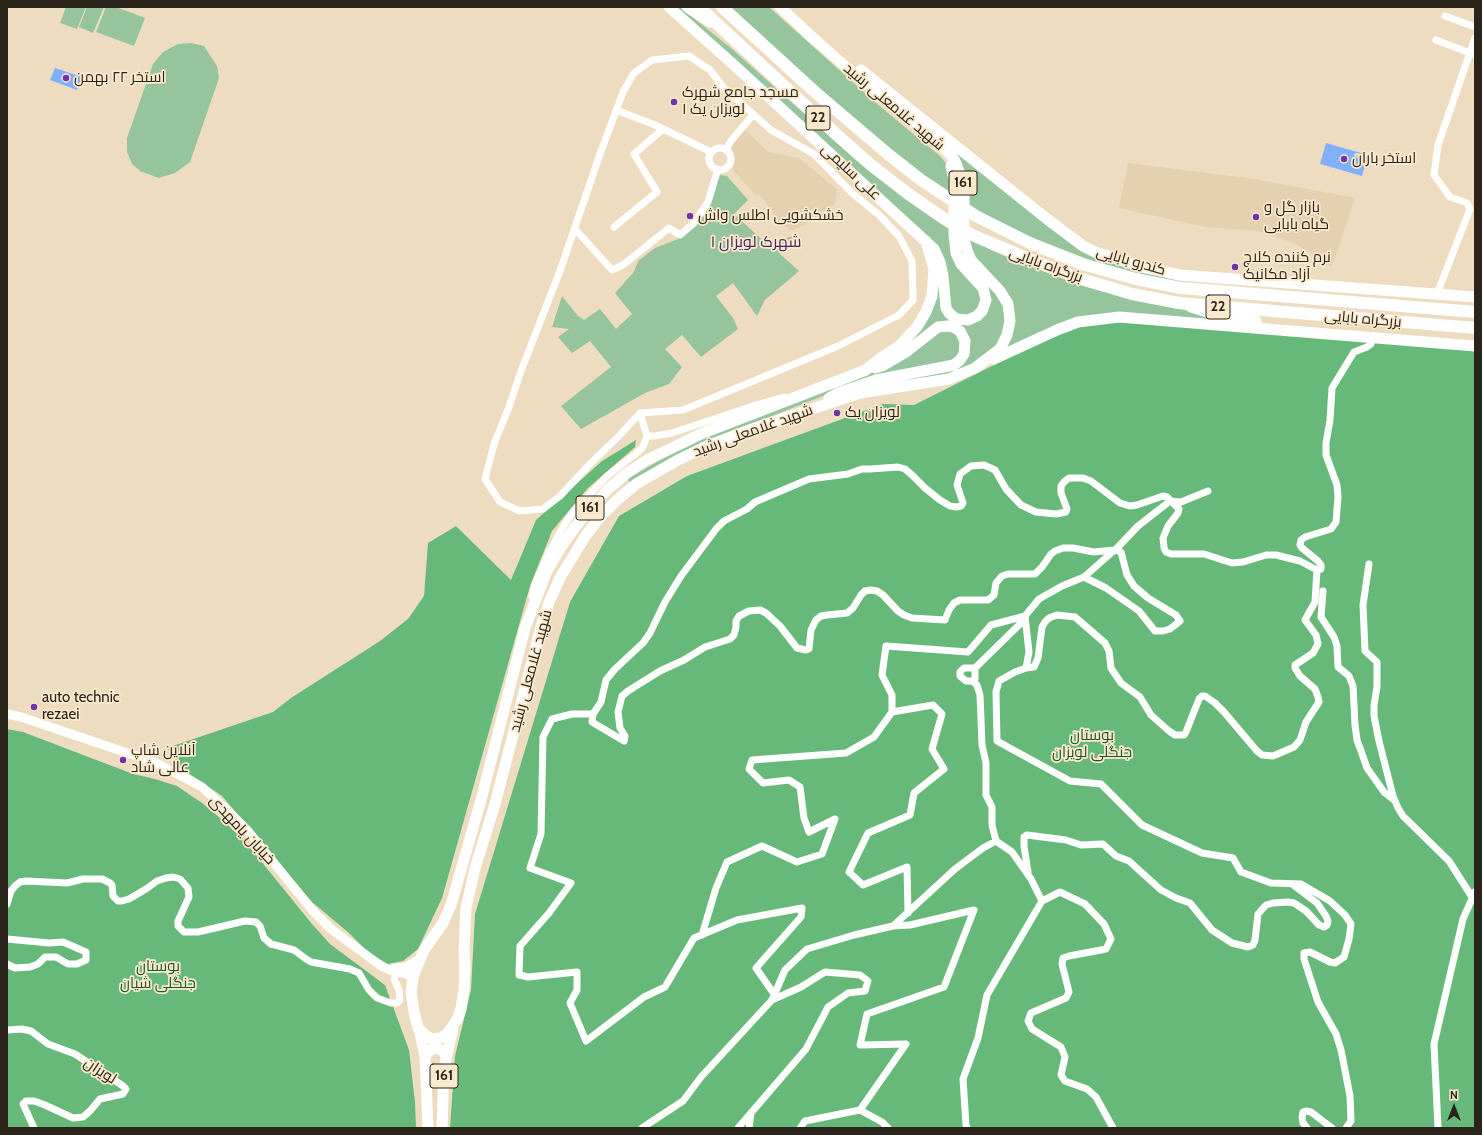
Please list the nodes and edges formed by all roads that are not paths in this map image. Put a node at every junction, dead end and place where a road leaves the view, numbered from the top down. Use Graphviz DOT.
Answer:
graph roads {
  1 [pos="669,7"];
  2 [pos="687,7"];
  3 [pos="699,7"];
  4 [pos="722,7"];
  5 [pos="780,7"];
  6 [pos="1445,16"];
  7 [pos="1475,27"];
  8 [pos="725,32"];
  9 [pos="811,36"];
  10 [pos="1475,38"];
  11 [pos="1436,40"];
  12 [pos="1472,54"];
  13 [pos="616,110"];
  14 [pos="753,115"];
  15 [pos="663,129"];
  16 [pos="726,150"];
  17 [pos="711,152"];
  18 [pos="718,169"];
  19 [pos="614,227"];
  20 [pos="575,229"];
  21 [pos="926,241"];
  22 [pos="1142,267"];
  23 [pos="1232,293"];
  24 [pos="1437,294"];
  25 [pos="1475,297"];
  26 [pos="1179,303"];
  27 [pos="1475,312"];
  28 [pos="1475,328"];
  29 [pos="1316,333"];
  30 [pos="1372,338"];
  31 [pos="1475,346"];
  32 [pos="976,368"];
  33 [pos="866,370"];
  34 [pos="813,390"];
  35 [pos="640,413"];
  36 [pos="798,414"];
  37 [pos="647,436"];
  38 [pos="1208,491"];
  39 [pos="1170,501"];
  40 [pos="1114,550"];
  41 [pos="1369,564"];
  42 [pos="1317,570"];
  43 [pos="1084,577"];
  44 [pos="1322,591"];
  45 [pos="1025,616"];
  46 [pos="525,628"];
  47 [pos="975,668"];
  48 [pos="1026,668"];
  49 [pos="972,681"];
  50 [pos="892,712"];
  51 [pos="7,714"];
  52 [pos="593,714"];
  53 [pos="1396,802"];
  54 [pos="996,841"];
  55 [pos="1028,876"];
  56 [pos="1291,884"];
  57 [pos="1474,895"];
  58 [pos="1042,901"];
  59 [pos="7,904"];
  60 [pos="908,913"];
  61 [pos="893,926"];
  62 [pos="702,934"];
  63 [pos="7,939"];
  64 [pos="419,959"];
  65 [pos="7,964"];
  66 [pos="381,966"];
  67 [pos="397,973"];
  68 [pos="414,977"];
  69 [pos="773,997"];
  70 [pos="453,1025"];
  71 [pos="418,1028"];
  72 [pos="7,1030"];
  73 [pos="426,1056"];
  74 [pos="446,1056"];
  75 [pos="860,1110"];
  76 [pos="751,1113"];
  77 [pos="34,1128"];
  78 [pos="428,1128"];
  79 [pos="442,1128"];
  80 [pos="642,1128"];
  81 [pos="738,1128"];
  82 [pos="749,1128"];
  83 [pos="800,1128"];
  84 [pos="888,1128"];
  85 [pos="967,1128"];
  86 [pos="1112,1128"];
  87 [pos="1307,1128"];
  88 [pos="1332,1128"];
  89 [pos="1346,1128"];
  90 [pos="1438,1128"];
  1 -- 21 [label="main road, علی سلیمی"];
  2 -- 8 [label="main road"];
  3 -- 8 [label="highway, بزرگراه بابایی / 22"];
  4 -- 23 [label="highway, بزرگراه بابایی / 22"];
  5 -- 9 [label="main road"];
  6 -- 7 [label="street"];
  8 -- 26 [label="highway, بزرگراه بابایی / 22"];
  9 -- 21 [label="main road, علی سلیمی"];
  9 -- 22 [label="main road, کندرو بابایی"];
  9 -- 32 [label="main road, شهید غلامعلی رشید / 161"];
  10 -- 12 [label="street"];
  11 -- 12 [label="street"];
  12 -- 24 [label="street"];
  13 -- 14 [label="street"];
  13 -- 15 [label="street"];
  13 -- 20 [label="street"];
  14 -- 16 [label="street"];
  14 -- 35 [label="street"];
  15 -- 17 [label="street"];
  15 -- 19 [label="street"];
  16 -- 17 [label="street"];
  16 -- 18 [label="street"];
  17 -- 18 [label="street"];
  18 -- 20 [label="street"];
  20 -- 35 [label="street"];
  21 -- 33 [label="main road, شهید غلامعلی رشید / 161"];
  22 -- 23 [label="main road"];
  22 -- 24 [label="main road, کندرو بابایی"];
  23 -- 27 [label="highway, بزرگراه بابایی / 22"];
  24 -- 25 [label="main road, کندرو بابایی"];
  26 -- 28 [label="highway, بزرگراه بابایی / 22"];
  26 -- 29 [label="main road"];
  29 -- 30 [label="main road"];
  29 -- 32 [label="main road"];
  30 -- 31 [label="main road"];
  30 -- 42 [label="street"];
  32 -- 36 [label="main road, شهید غلامعلی رشید / 161"];
  33 -- 34 [label="main road, شهید غلامعلی رشید / 161"];
  33 -- 36 [label="main road"];
  34 -- 37 [label="street"];
  34 -- 46 [label="main road, شهید غلامعلی رشید / 161"];
  35 -- 37 [label="street"];
  36 -- 70 [label="main road, شهید غلامعلی رشید / 161"];
  37 -- 46 [label="street"];
  38 -- 39 [label="street"];
  39 -- 40 [label="street"];
  39 -- 42 [label="street"];
  39 -- 52 [label="street"];
  40 -- 43 [label="street"];
  40 -- 43 [label="street"];
  40 -- 52 [label="street"];
  41 -- 53 [label="street"];
  42 -- 48 [label="street"];
  43 -- 45 [label="street"];
  44 -- 53 [label="street"];
  45 -- 47 [label="street"];
  45 -- 48 [label="street"];
  45 -- 50 [label="street"];
  46 -- 64 [label="main road, شهید غلامعلی رشید / 161"];
  47 -- 49 [label="street"];
  47 -- 49 [label="street"];
  48 -- 56 [label="street"];
  49 -- 54 [label="street"];
  50 -- 60 [label="street"];
  50 -- 62 [label="street"];
  51 -- 66 [label="main road, خیابان یامهدی"];
  52 -- 62 [label="street"];
  53 -- 57 [label="street"];
  54 -- 55 [label="street"];
  54 -- 60 [label="street"];
  55 -- 56 [label="street"];
  55 -- 58 [label="street"];
  56 -- 89 [label="street"];
  57 -- 90 [label="street"];
  58 -- 85 [label="street"];
  58 -- 86 [label="street"];
  59 -- 67 [label="street"];
  60 -- 61 [label="street"];
  61 -- 69 [label="street"];
  61 -- 75 [label="street"];
  62 -- 69 [label="street"];
  63 -- 65 [label="street"];
  64 -- 66 [label="main road"];
  64 -- 68 [label="main road, شهید غلامعلی رشید"];
  66 -- 67 [label="main road, خیابان یامهدی"];
  67 -- 68 [label="main road, خیابان یامهدی"];
  68 -- 71 [label="main road, شهید غلامعلی رشید"];
  69 -- 76 [label="street"];
  69 -- 80 [label="street"];
  70 -- 71 [label="main road"];
  70 -- 74 [label="main road, 161"];
  71 -- 73 [label="main road, 161"];
  72 -- 77 [label="street, لویزان"];
  73 -- 74 [label="main road"];
  73 -- 78 [label="main road, 161"];
  74 -- 79 [label="main road, 161"];
  75 -- 83 [label="street"];
  75 -- 84 [label="street"];
  76 -- 81 [label="street"];
  76 -- 82 [label="street"];
  87 -- 88 [label="street"];
}
